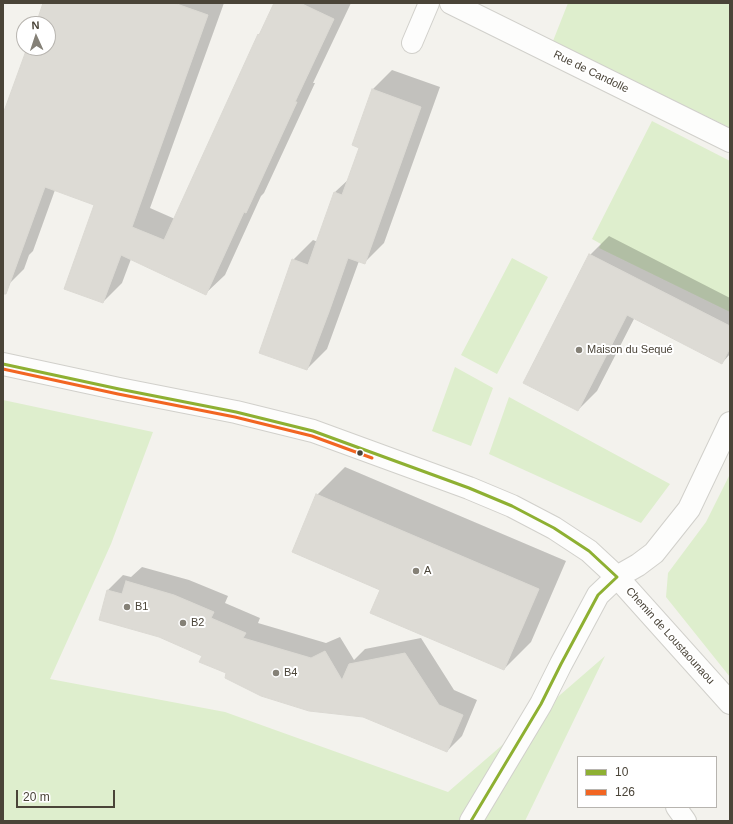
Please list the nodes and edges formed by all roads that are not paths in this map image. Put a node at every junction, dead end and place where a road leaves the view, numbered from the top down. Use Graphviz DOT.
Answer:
graph roads {
  1 [pos="429,3"];
  2 [pos="451,3"];
  3 [pos="412,43"];
  4 [pos="730,141"];
  5 [pos="3,364"];
  6 [pos="730,423"];
  7 [pos="617,577"];
  8 [pos="730,703"];
  9 [pos="677,808"];
  10 [pos="471,821"];
  11 [pos="686,821"];
  1 -- 3 [label="lane"];
  2 -- 4 [label="street, Rue de Candolle"];
  5 -- 7 [label="street, Chemin de Loustaounaou"];
  6 -- 7 [label="street"];
  7 -- 8 [label="street, Chemin de Loustaounaou"];
  7 -- 10 [label="street"];
  9 -- 11 [label="lane"];
}
